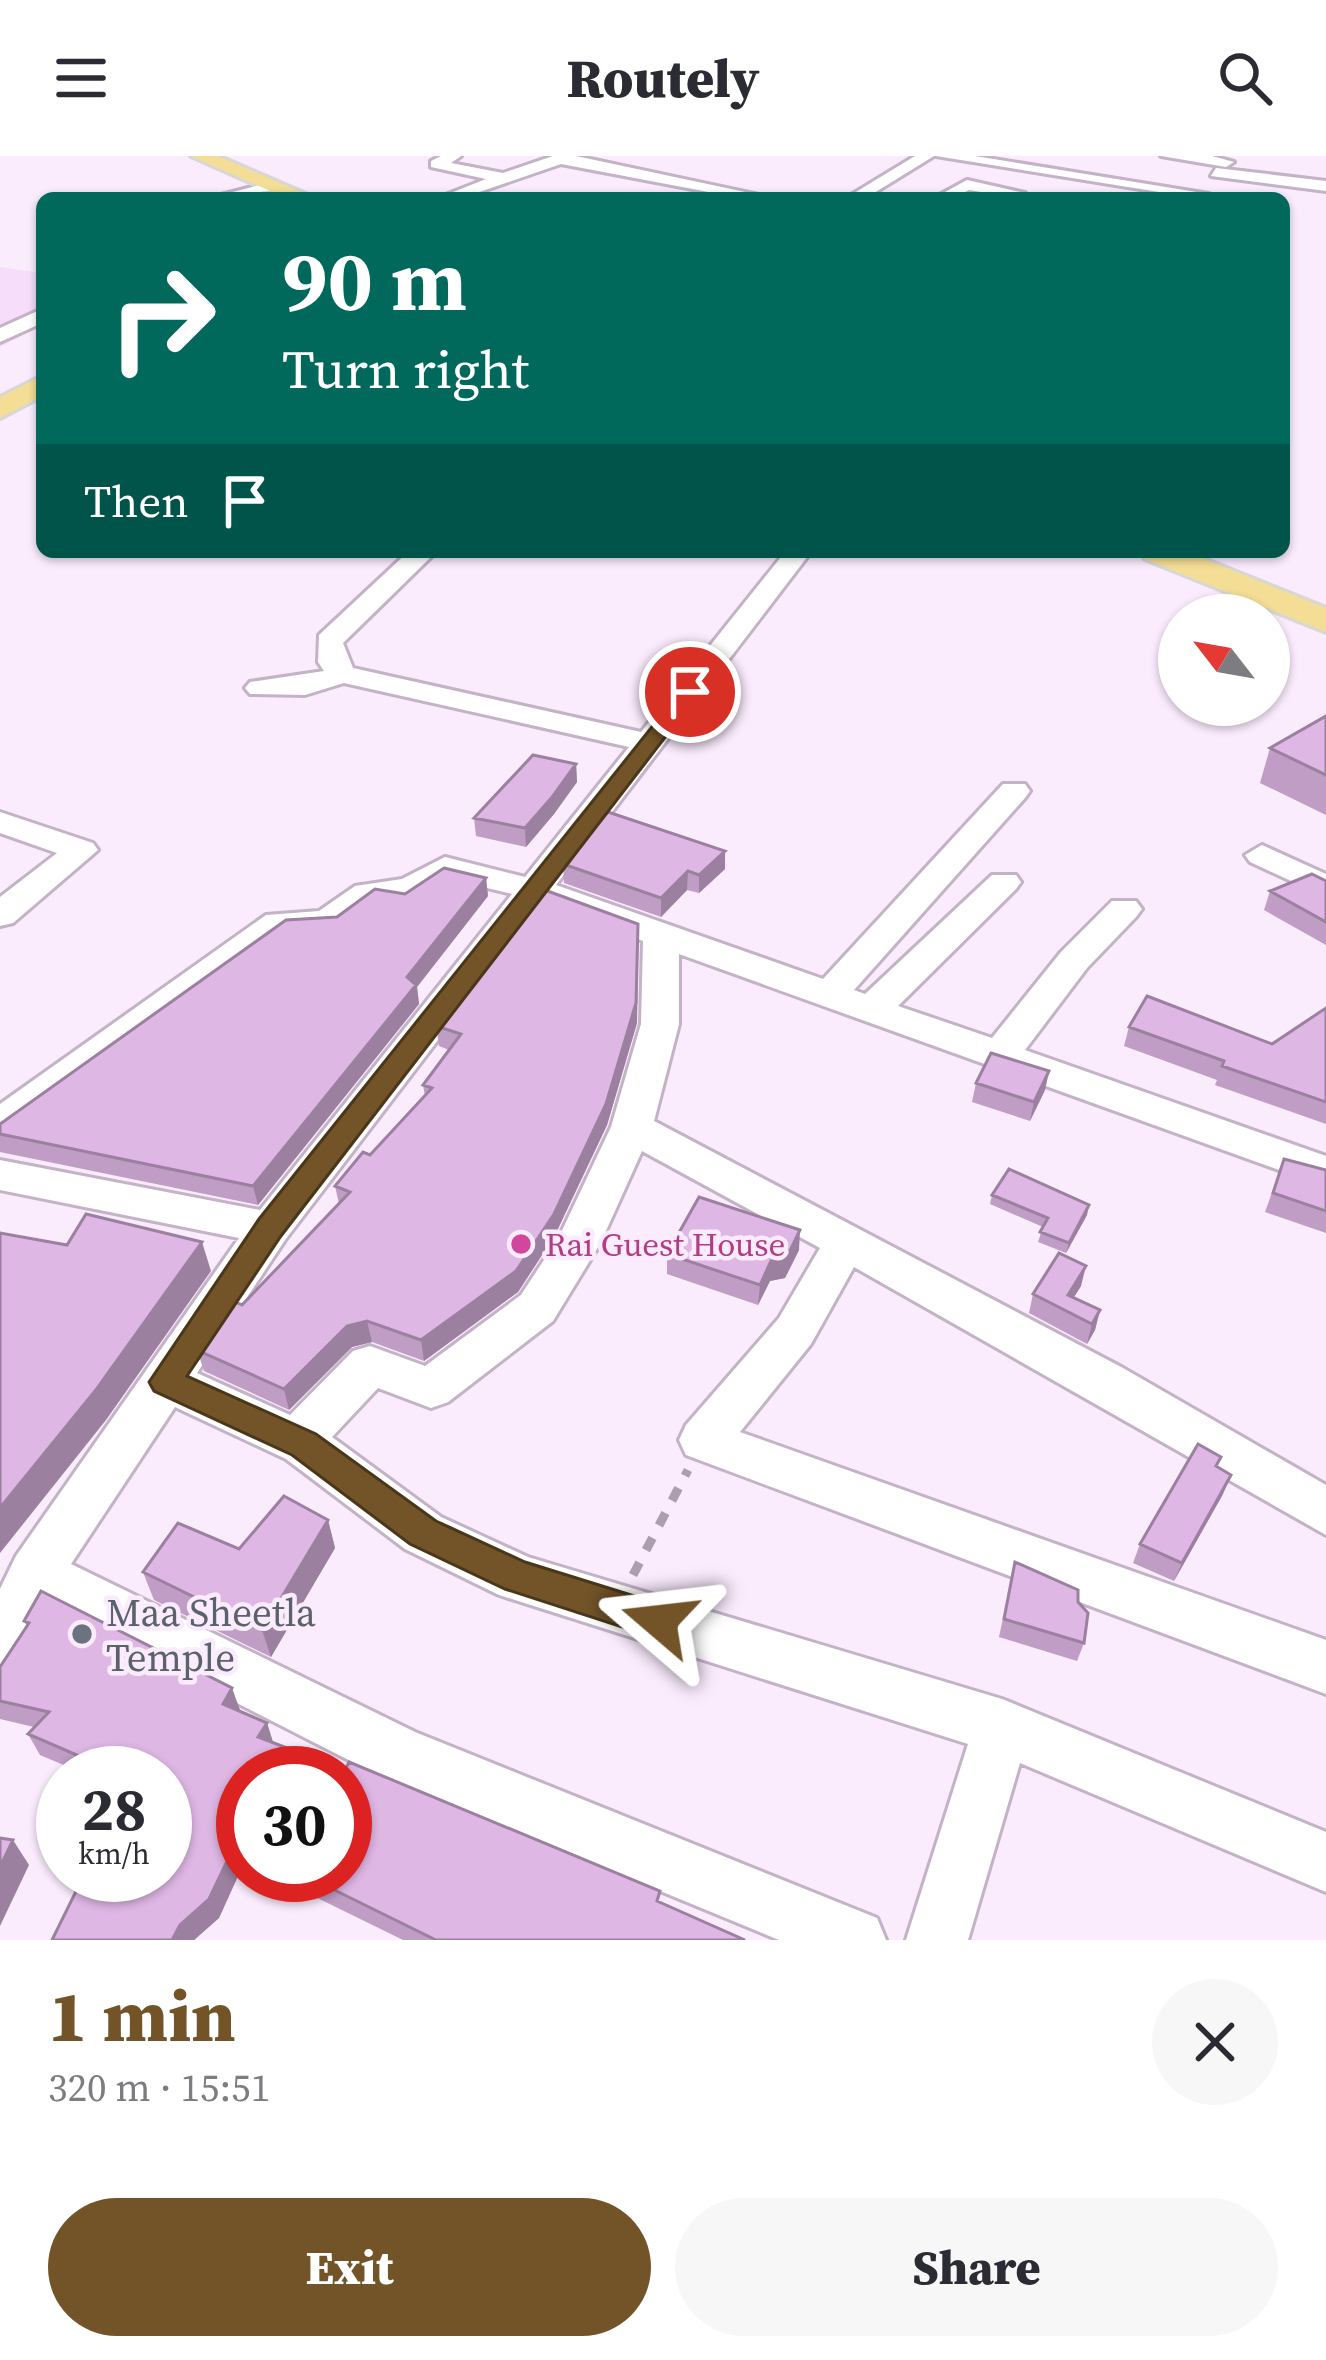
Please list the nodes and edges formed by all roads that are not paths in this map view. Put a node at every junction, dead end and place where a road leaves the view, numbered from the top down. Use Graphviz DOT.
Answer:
graph roads {
  1 [pos="201,156"];
  2 [pos="228,156"];
  3 [pos="453,156"];
  4 [pos="926,156"];
  5 [pos="944,156"];
  6 [pos="1169,156"];
  7 [pos="564,157"];
  8 [pos="1224,164"];
  9 [pos="896,174"];
  10 [pos="505,178"];
  11 [pos="967,185"];
  12 [pos="275,186"];
  13 [pos="1326,187"];
  14 [pos="251,192"];
  15 [pos="290,192"];
  16 [pos="315,192"];
  17 [pos="464,192"];
  18 [pos="736,192"];
  19 [pos="864,192"];
  20 [pos="954,192"];
  21 [pos="1012,192"];
  22 [pos="1174,192"];
  23 [pos="1203,192"];
  24 [pos="0,306"];
  25 [pos="36,313"];
  26 [pos="36,317"];
  27 [pos="5,330"];
  28 [pos="36,388"];
  29 [pos="0,409"];
  30 [pos="417,558"];
  31 [pos="793,558"];
  32 [pos="1172,558"];
  33 [pos="1239,558"];
  34 [pos="1326,593"];
  35 [pos="1326,621"];
  36 [pos="343,674"];
  37 [pos="260,688"];
  38 [pos="650,743"];
  39 [pos="1014,791"];
  40 [pos="0,822"];
  41 [pos="1262,855"];
  42 [pos="1004,882"];
  43 [pos="1326,887"];
  44 [pos="533,889"];
  45 [pos="1124,910"];
  46 [pos="0,916"];
  47 [pos="661,935"];
  48 [pos="829,995"];
  49 [pos="871,1010"];
  50 [pos="999,1056"];
  51 [pos="0,1125"];
  52 [pos="632,1126"];
  53 [pos="1326,1172"];
  54 [pos="0,1175"];
  55 [pos="270,1228"];
  56 [pos="846,1242"];
  57 [pos="166,1382"];
  58 [pos="297,1442"];
  59 [pos="1326,1512"];
  60 [pos="35,1573"];
  61 [pos="0,1647"];
  62 [pos="1326,1667"];
  63 [pos="1002,1727"];
  64 [pos="1326,1862"];
  65 [pos="856,1940"];
  66 [pos="938,1940"];
  1 -- 12 [label="main road"];
  2 -- 16 [label="main road"];
  3 -- 10 [label="street"];
  4 -- 9 [label="street"];
  5 -- 22 [label="street"];
  6 -- 8 [label="street"];
  7 -- 10 [label="street"];
  7 -- 18 [label="street"];
  8 -- 13 [label="street"];
  8 -- 23 [label="street"];
  9 -- 11 [label="street"];
  9 -- 19 [label="street"];
  10 -- 17 [label="street"];
  11 -- 20 [label="street"];
  11 -- 21 [label="street"];
  12 -- 14 [label="street"];
  12 -- 15 [label="main road"];
  24 -- 25 [label="street"];
  26 -- 27 [label="street"];
  28 -- 29 [label="main road"];
  30 -- 36 [label="street"];
  31 -- 38 [label="street"];
  32 -- 35 [label="main road"];
  33 -- 34 [label="main road"];
  36 -- 37 [label="street"];
  36 -- 38 [label="street"];
  38 -- 44 [label="street"];
  39 -- 48 [label="street"];
  40 -- 46 [label="street"];
  41 -- 43 [label="street"];
  42 -- 49 [label="street"];
  44 -- 47 [label="street"];
  44 -- 51 [label="street"];
  44 -- 55 [label="street"];
  45 -- 50 [label="street"];
  47 -- 48 [label="street"];
  47 -- 52 [label="street"];
  48 -- 49 [label="street"];
  49 -- 50 [label="street"];
  50 -- 53 [label="street"];
  52 -- 56 [label="street"];
  52 -- 58 [label="street"];
  54 -- 55 [label="street"];
  55 -- 57 [label="street"];
  56 -- 59 [label="street"];
  56 -- 62 [label="street"];
  57 -- 58 [label="street"];
  57 -- 60 [label="street"];
  58 -- 63 [label="street"];
  60 -- 61 [label="street"];
  60 -- 65 [label="street"];
  63 -- 64 [label="street"];
  63 -- 66 [label="street"];
}
